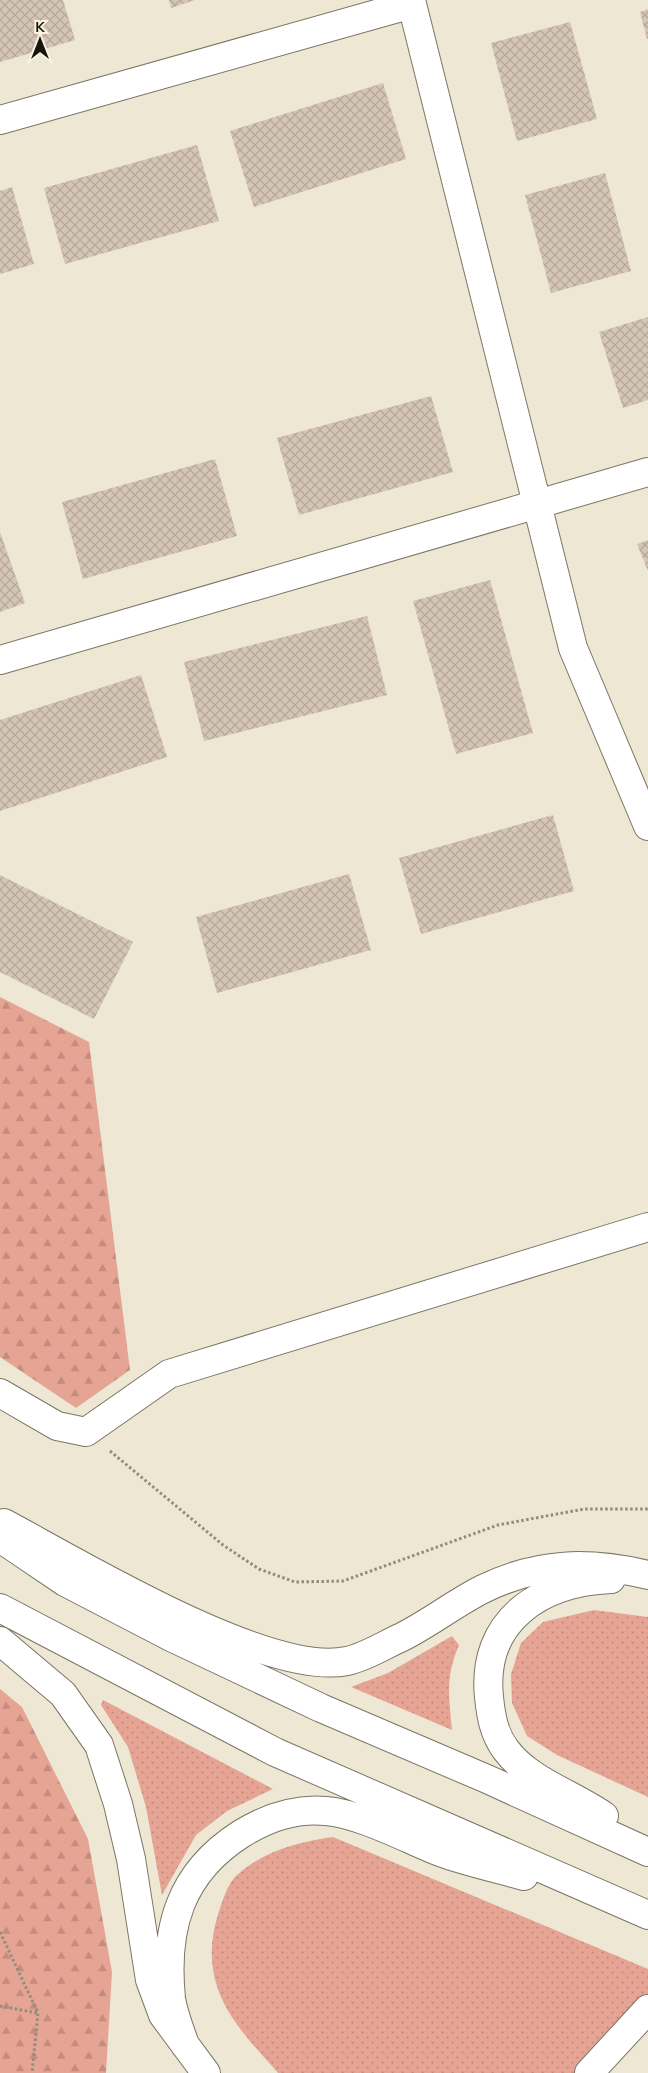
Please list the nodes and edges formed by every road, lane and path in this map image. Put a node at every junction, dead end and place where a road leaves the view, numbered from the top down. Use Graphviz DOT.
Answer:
graph roads {
  1 [pos="412,2"];
  2 [pos="0,120"];
  3 [pos="648,472"];
  4 [pos="538,505"];
  5 [pos="0,660"];
  6 [pos="648,826"];
  7 [pos="648,1227"];
  8 [pos="0,1393"];
  9 [pos="86,1432"];
  10 [pos="648,1509"];
  11 [pos="0,1521"];
  12 [pos="0,1538"];
  13 [pos="648,1576"];
  14 [pos="0,1608"];
  15 [pos="0,1641"];
  16 [pos="648,1846"];
  17 [pos="648,1852"];
  18 [pos="637,1910"];
  19 [pos="0,1932"];
  20 [pos="0,2006"];
  21 [pos="648,2009"];
  22 [pos="38,2013"];
  23 [pos="185,2045"];
  24 [pos="32,2073"];
  25 [pos="206,2073"];
  26 [pos="589,2073"];
  1 -- 2 [label="main road"];
  1 -- 4 [label="main road"];
  3 -- 4 [label="main road"];
  4 -- 5 [label="main road"];
  4 -- 6 [label="main road"];
  7 -- 9 [label="main road"];
  8 -- 9 [label="main road"];
  9 -- 10 [label="path"];
  11 -- 13 [label="main road"];
  12 -- 17 [label="main road"];
  13 -- 16 [label="main road"];
  14 -- 18 [label="main road"];
  15 -- 23 [label="main road"];
  18 -- 23 [label="main road"];
  19 -- 22 [label="path"];
  20 -- 22 [label="path"];
  21 -- 26 [label="main road"];
  22 -- 24 [label="path"];
  23 -- 25 [label="main road"];
}
